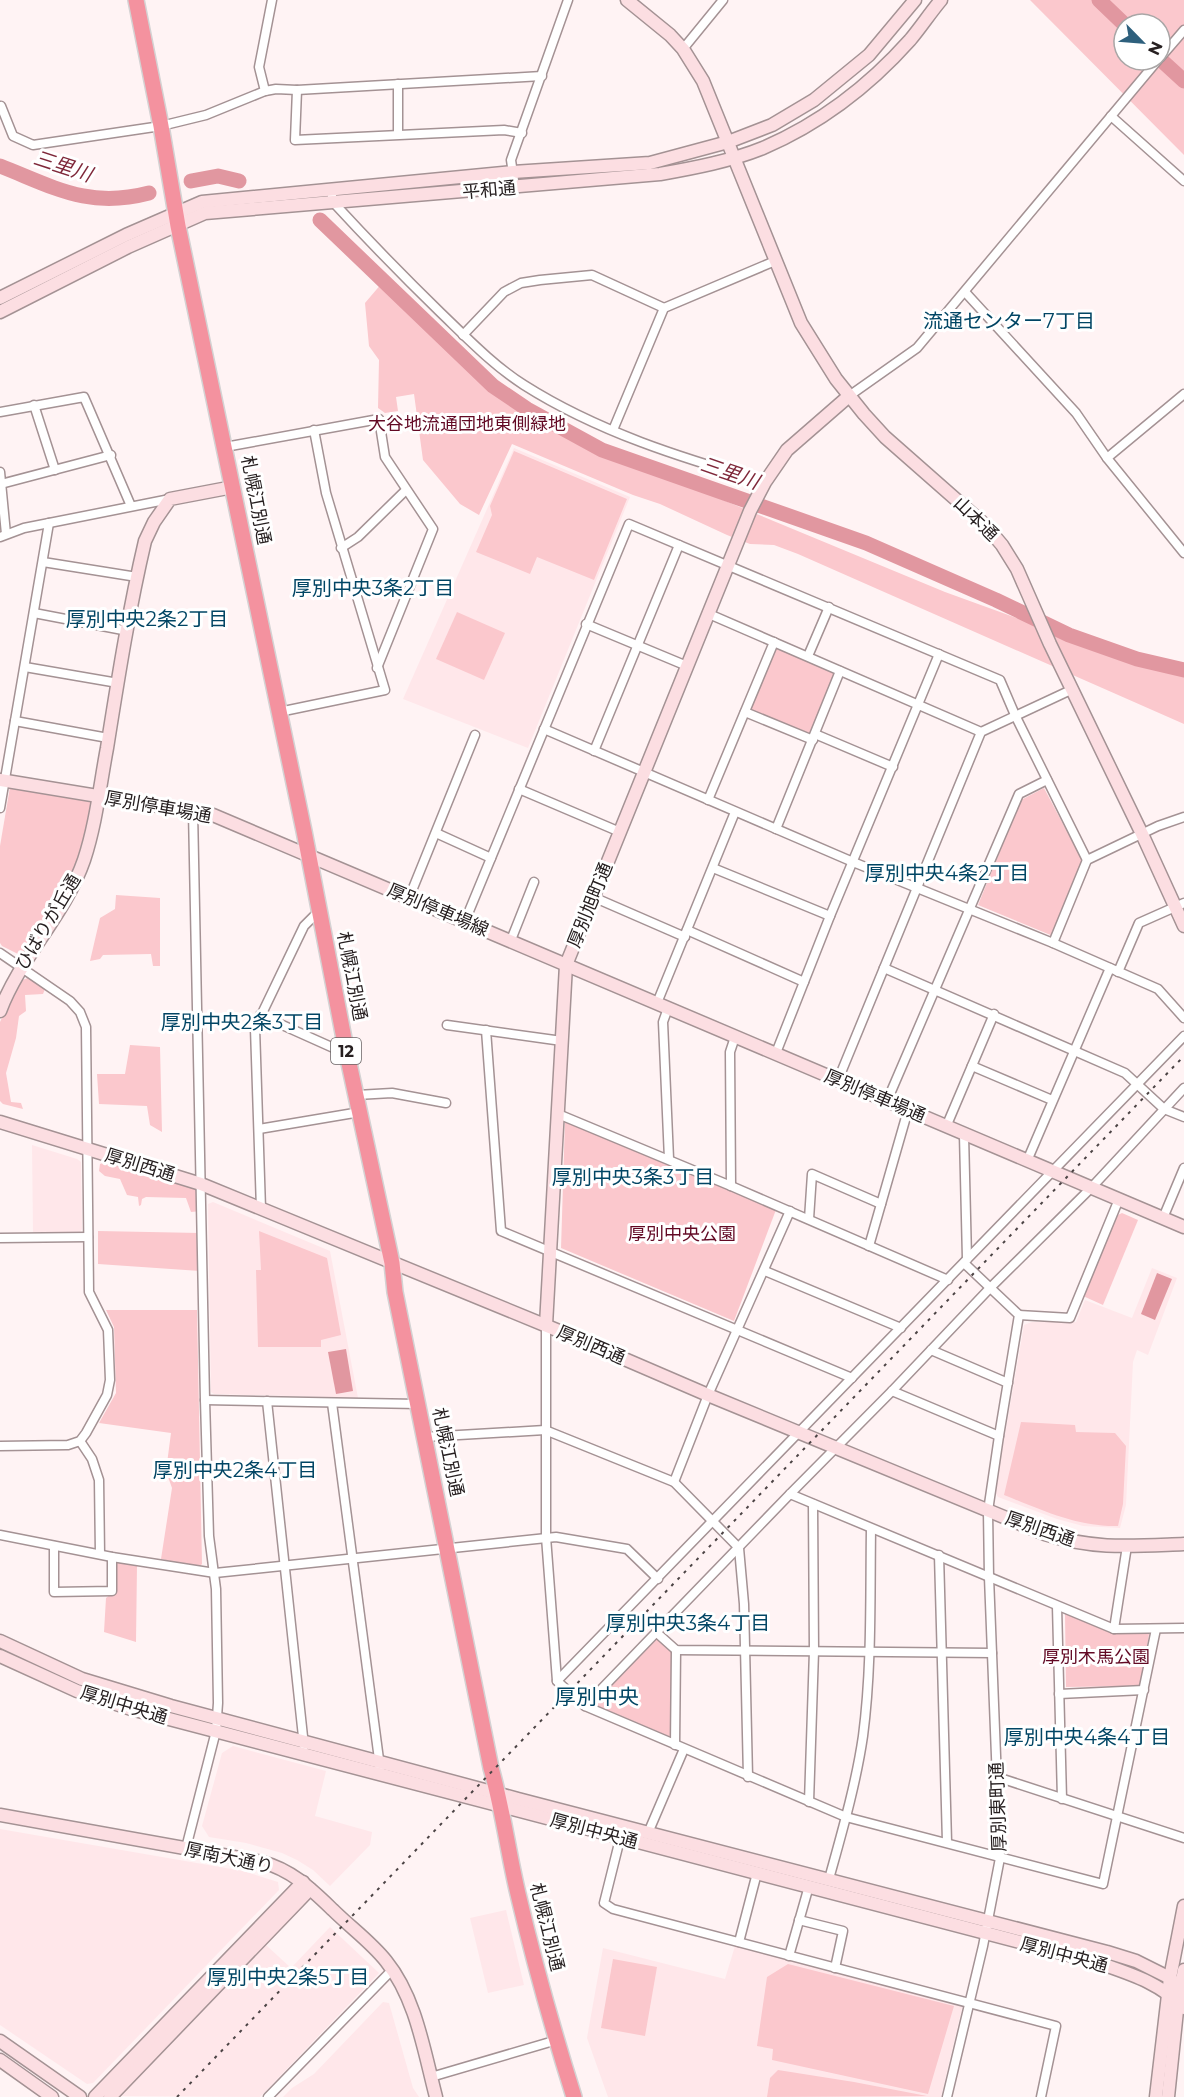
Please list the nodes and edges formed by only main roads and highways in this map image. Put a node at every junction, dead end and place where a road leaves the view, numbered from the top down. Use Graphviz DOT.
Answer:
graph roads {
  1 [pos="136,0"];
  2 [pos="574,2097"];
  1 -- 2 [label="highway, 札幌江別通 / 12"];
}
